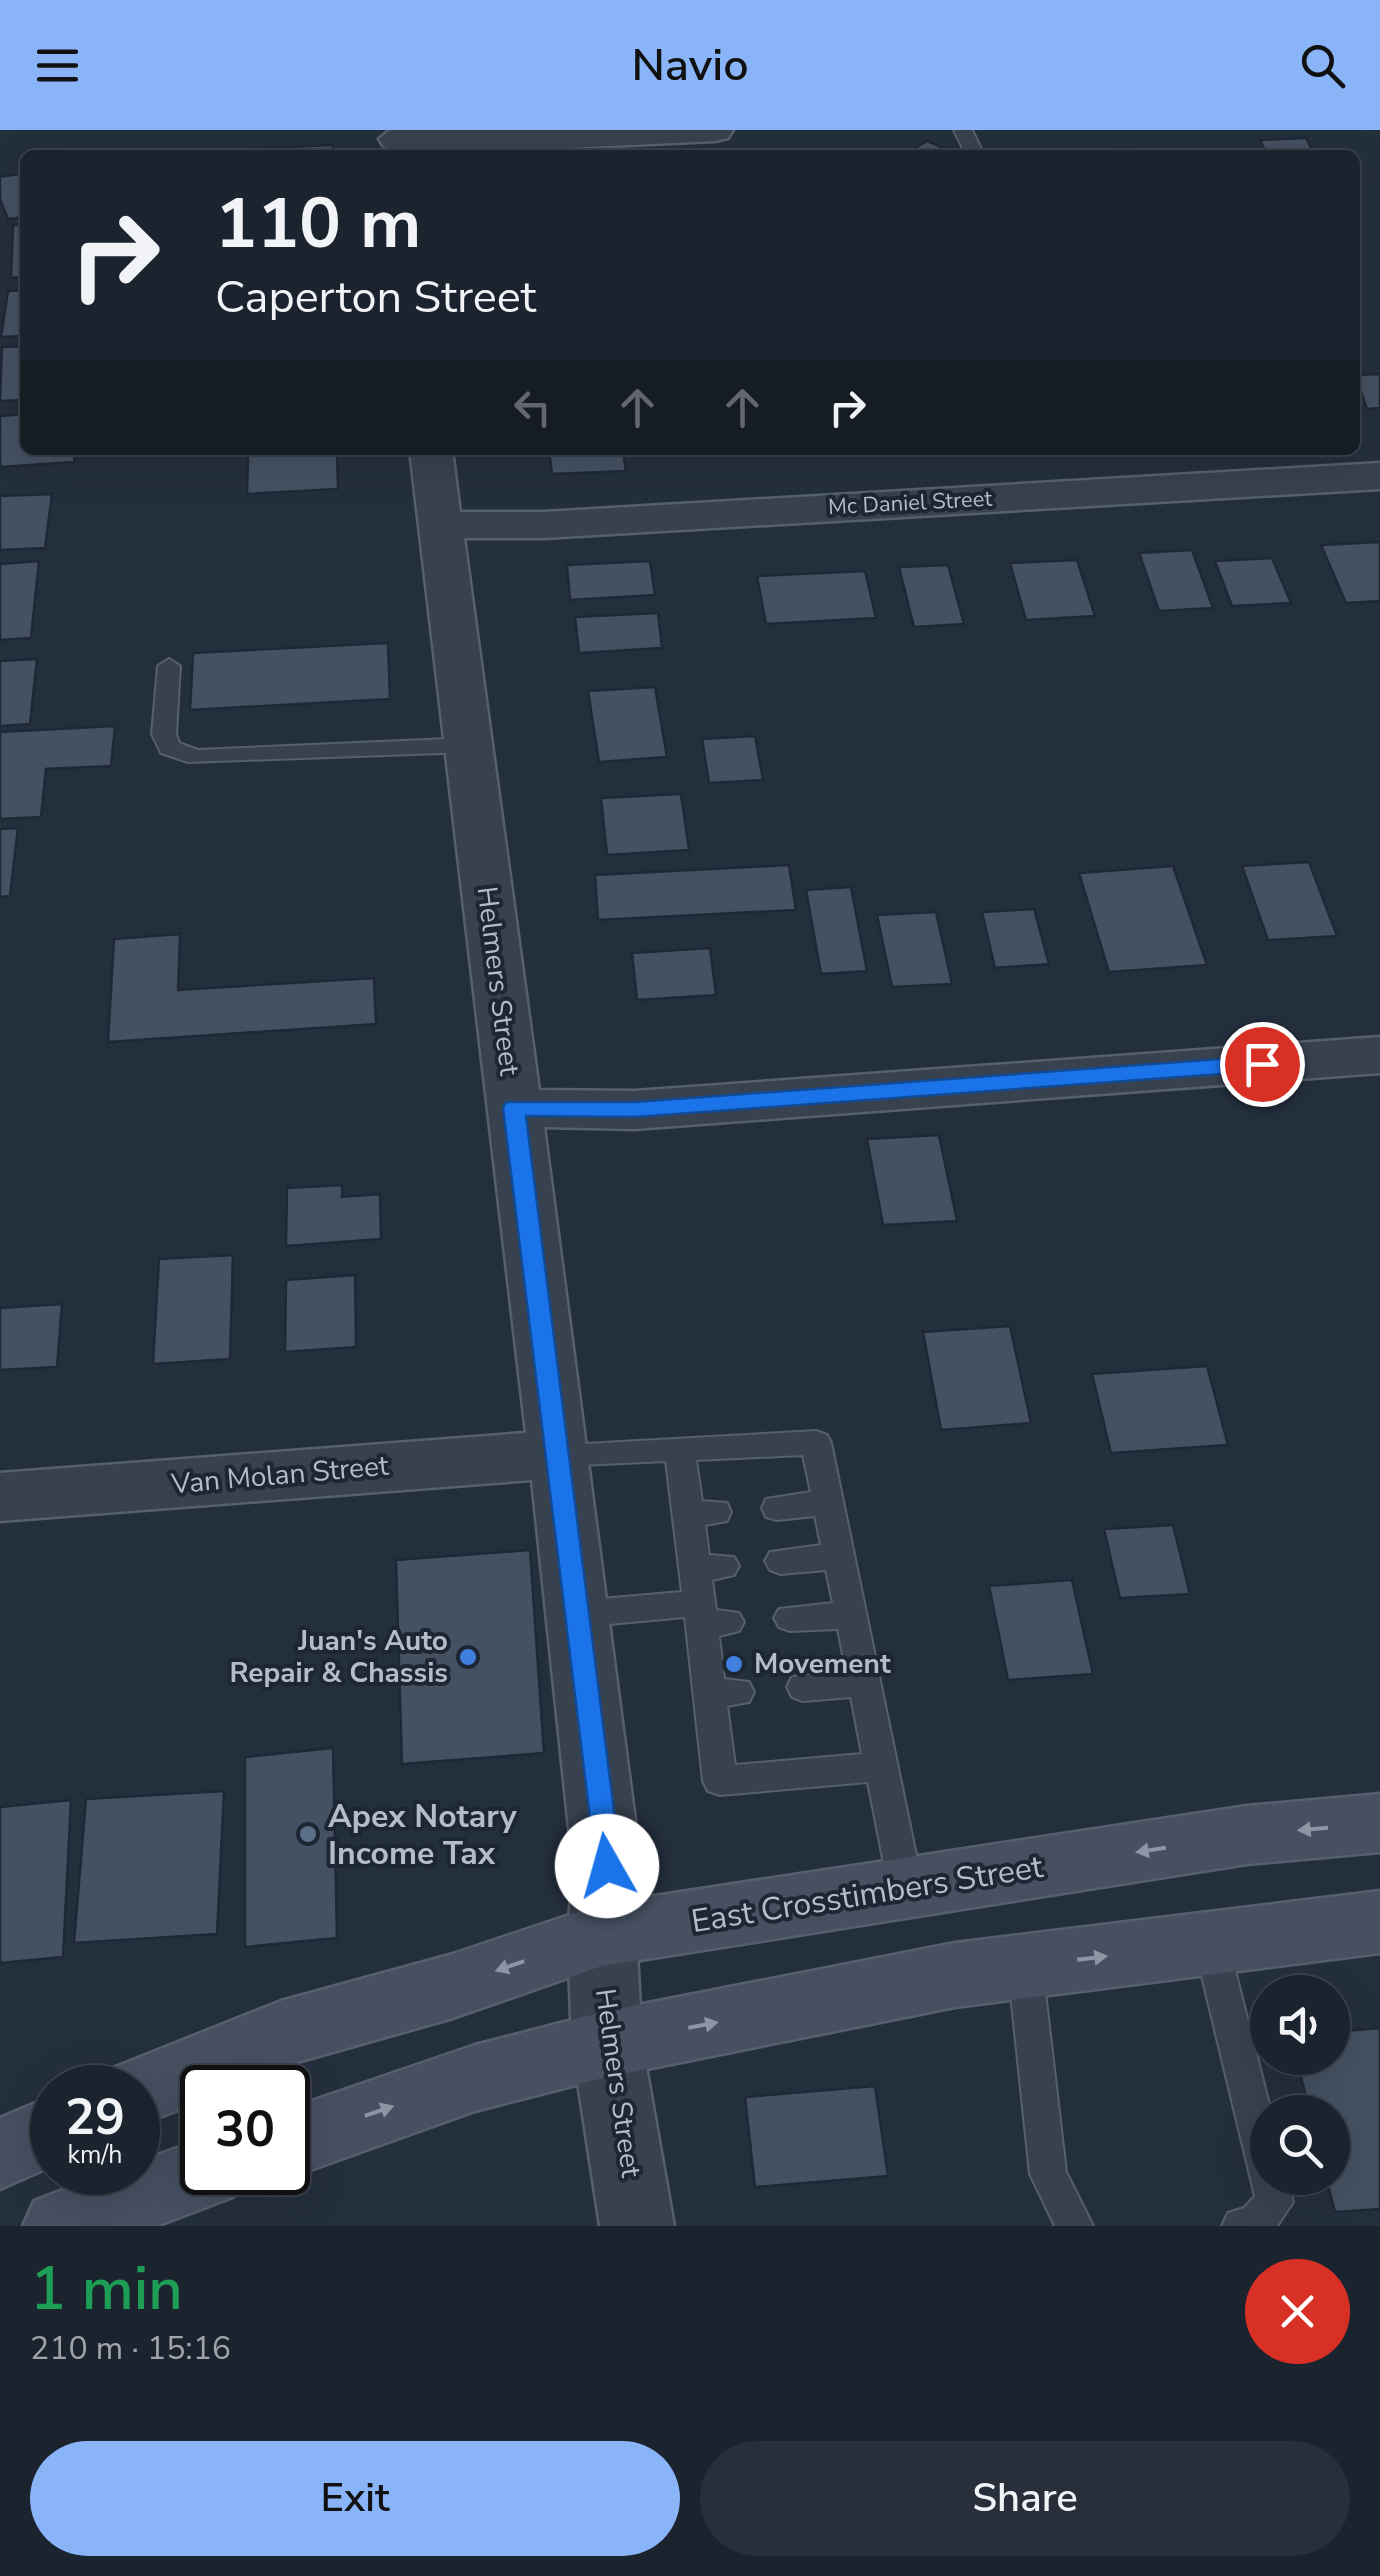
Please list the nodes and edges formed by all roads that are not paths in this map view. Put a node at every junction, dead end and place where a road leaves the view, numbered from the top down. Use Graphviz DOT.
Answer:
graph roads {
  1 [pos="715,130"];
  2 [pos="398,141"];
  3 [pos="432,455"];
  4 [pos="1380,476"];
  5 [pos="441,525"];
  6 [pos="169,666"];
  7 [pos="471,745"];
  8 [pos="1380,1055"];
  9 [pos="514,1108"];
  10 [pos="680,1450"];
  11 [pos="559,1454"];
  12 [pos="0,1497"];
  13 [pos="828,1502"];
  14 [pos="776,1508"];
  15 [pos="838,1556"];
  16 [pos="781,1561"];
  17 [pos="578,1614"];
  18 [pos="851,1614"];
  19 [pos="709,1616"];
  20 [pos="790,1618"];
  21 [pos="865,1682"];
  22 [pos="804,1687"];
  23 [pos="882,1767"];
  24 [pos="1380,1823"];
  25 [pos="906,1889"];
  26 [pos="1380,1922"];
  27 [pos="602,1935"];
  28 [pos="1211,1943"];
  29 [pos="1025,1966"];
  30 [pos="607,2044"];
  31 [pos="160,2083"];
  32 [pos="1250,2101"];
  33 [pos="310,2135"];
  34 [pos="30,2140"];
  35 [pos="0,2154"];
  36 [pos="180,2182"];
  37 [pos="1273,2195"];
  38 [pos="60,2226"];
  39 [pos="637,2226"];
  40 [pos="1074,2226"];
  41 [pos="1241,2226"];
  1 -- 2 [label="street"];
  3 -- 5 [label="street, Helmers Street"];
  4 -- 5 [label="street, Mc Daniel Street"];
  5 -- 7 [label="street, Helmers Street"];
  6 -- 7 [label="lane"];
  7 -- 9 [label="street, Helmers Street"];
  8 -- 9 [label="street"];
  9 -- 11 [label="street, Helmers Street"];
  10 -- 11 [label="lane"];
  10 -- 13 [label="lane"];
  10 -- 19 [label="lane"];
  11 -- 12 [label="street, Van Molan Street"];
  11 -- 17 [label="street, Helmers Street"];
  13 -- 14 [label="lane"];
  13 -- 15 [label="lane"];
  15 -- 16 [label="lane"];
  15 -- 18 [label="lane"];
  17 -- 19 [label="lane"];
  17 -- 27 [label="street, Helmers Street"];
  18 -- 20 [label="lane"];
  18 -- 21 [label="lane"];
  19 -- 23 [label="lane"];
  21 -- 22 [label="lane"];
  21 -- 23 [label="lane"];
  23 -- 25 [label="lane"];
  24 -- 25 [label="main road, East Crosstimbers Street, one-way"];
  25 -- 27 [label="main road, East Crosstimbers Street"];
  26 -- 28 [label="main road"];
  27 -- 30 [label="street, Helmers Street"];
  27 -- 31 [label="main road, East Crosstimbers Street, one-way"];
  29 -- 28 [label="main road, one-way"];
  28 -- 32 [label="lane"];
  30 -- 29 [label="main road, one-way"];
  29 -- 40 [label="lane"];
  33 -- 30 [label="main road, one-way"];
  30 -- 39 [label="street, Helmers Street"];
  34 -- 35 [label="main road"];
  36 -- 38 [label="main road"];
  37 -- 41 [label="lane"];
}
